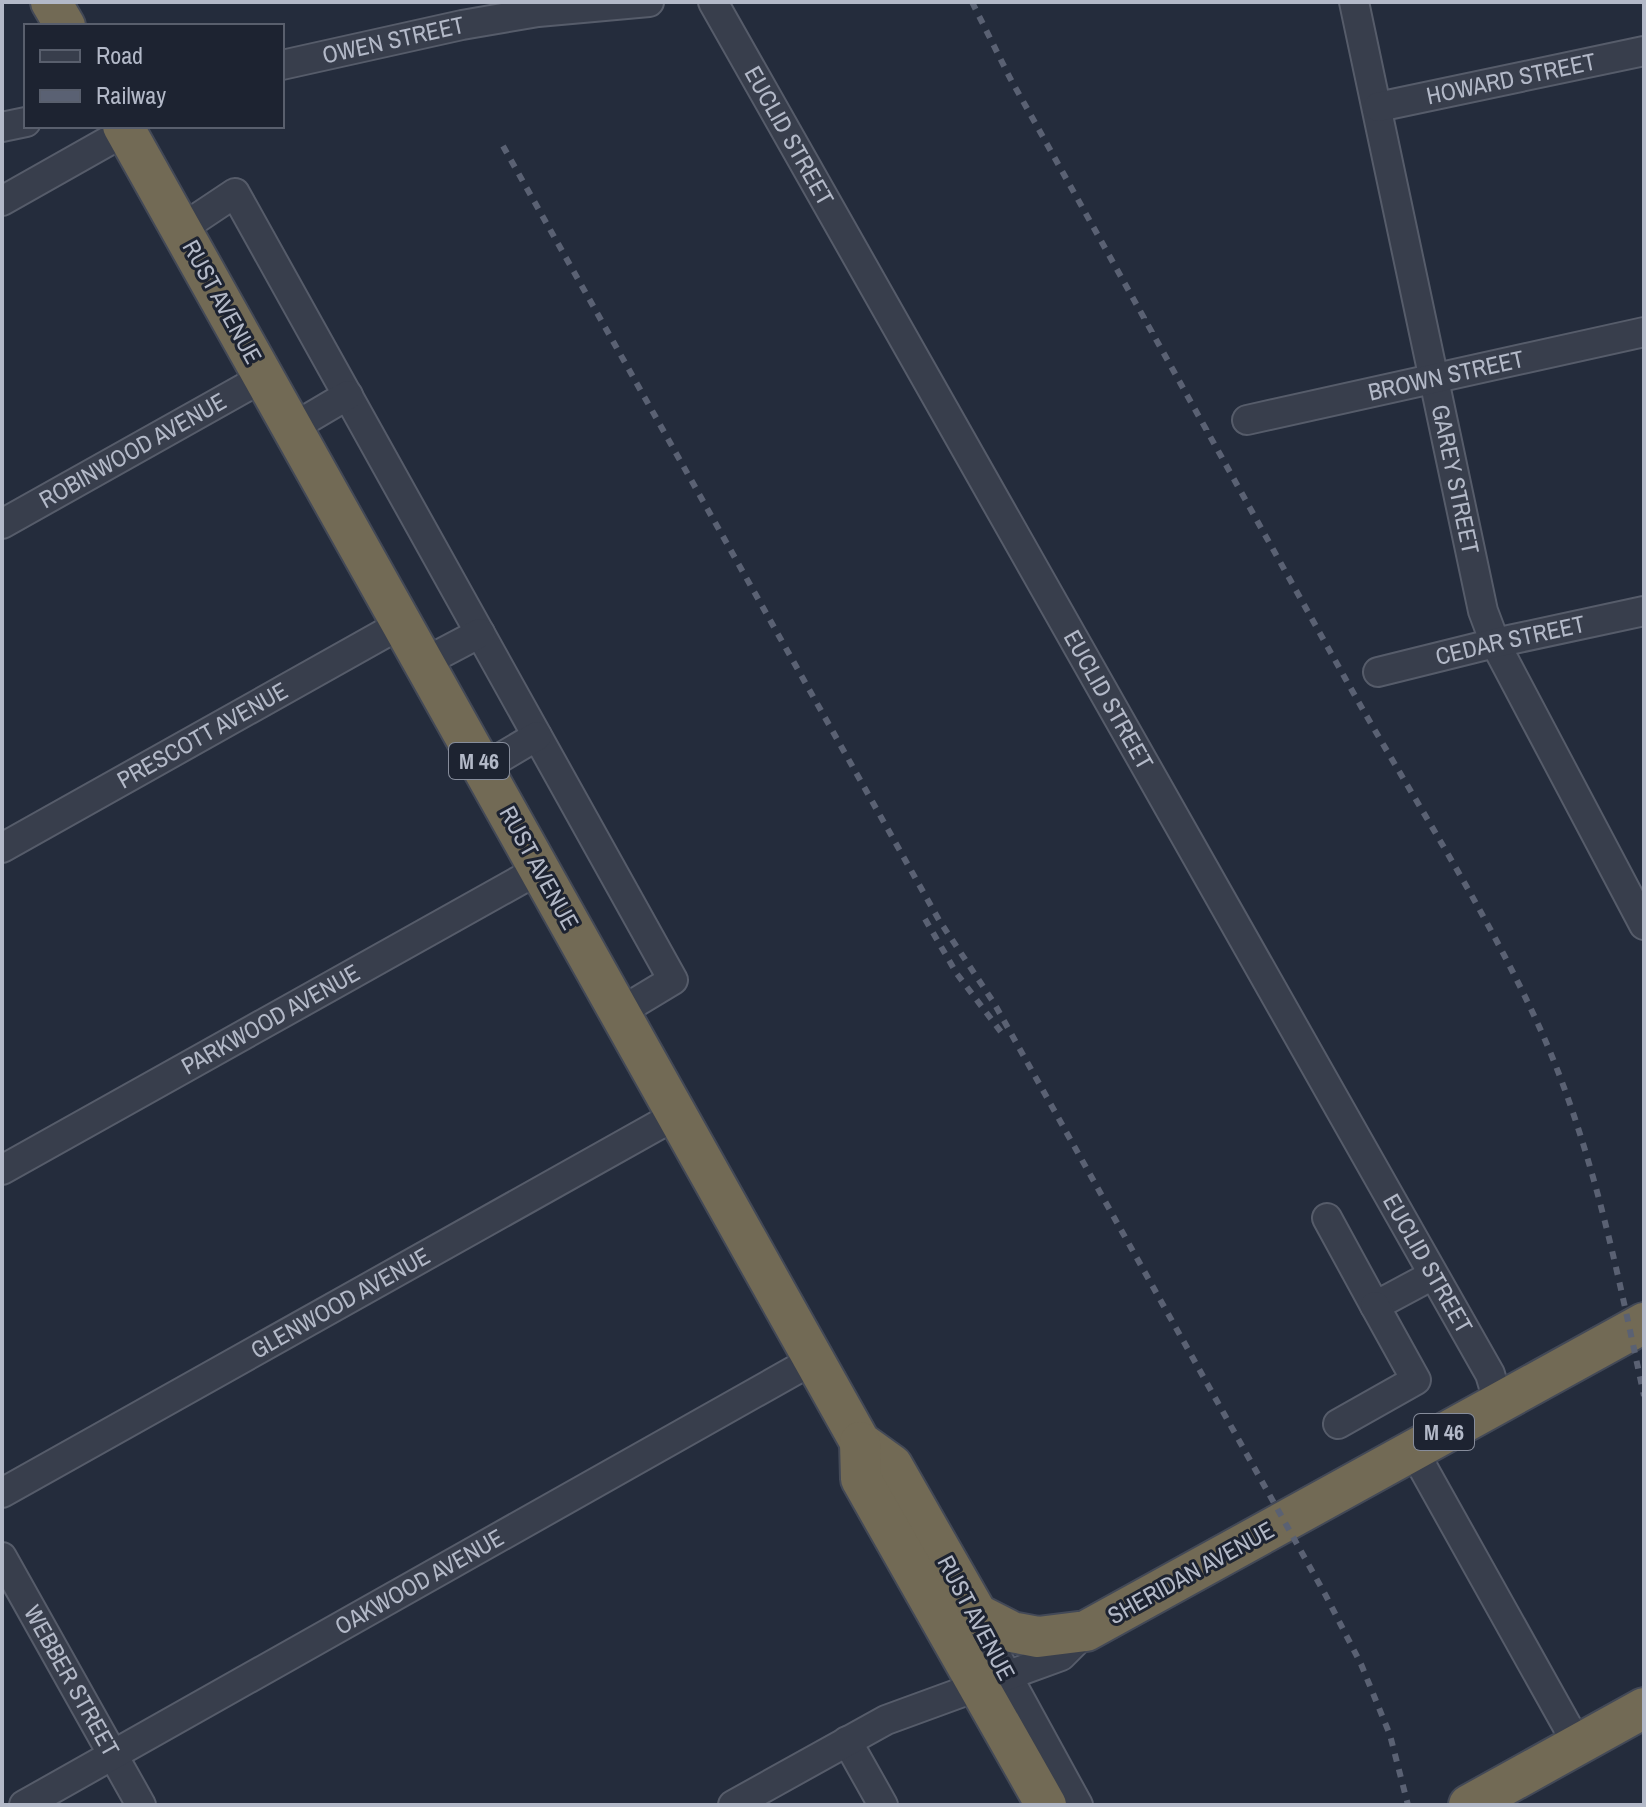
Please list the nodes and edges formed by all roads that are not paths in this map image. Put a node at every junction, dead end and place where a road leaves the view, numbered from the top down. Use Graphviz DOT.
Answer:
graph roads {
  1 [pos="51,2"];
  2 [pos="649,2"];
  3 [pos="713,2"];
  4 [pos="1354,2"];
  5 [pos="64,24"];
  6 [pos="1644,51"];
  7 [pos="284,65"];
  8 [pos="1378,107"];
  9 [pos="24,122"];
  10 [pos="2,127"];
  11 [pos="125,128"];
  12 [pos="2,201"];
  13 [pos="181,229"];
  14 [pos="1644,332"];
  15 [pos="1434,376"];
  16 [pos="264,377"];
  17 [pos="348,395"];
  18 [pos="1247,420"];
  19 [pos="292,428"];
  20 [pos="2,524"];
  21 [pos="1644,611"];
  22 [pos="403,623"];
  23 [pos="480,633"];
  24 [pos="1495,643"];
  25 [pos="425,662"];
  26 [pos="1378,672"];
  27 [pos="537,736"];
  28 [pos="483,768"];
  29 [pos="2,848"];
  30 [pos="540,869"];
  31 [pos="1644,925"];
  32 [pos="620,1012"];
  33 [pos="678,1114"];
  34 [pos="2,1170"];
  35 [pos="1327,1218"];
  36 [pos="1433,1275"];
  37 [pos="1375,1306"];
  38 [pos="1644,1323"];
  39 [pos="815,1359"];
  40 [pos="1498,1401"];
  41 [pos="1338,1424"];
  42 [pos="860,1442"];
  43 [pos="1413,1450"];
  44 [pos="2,1493"];
  45 [pos="2,1557"];
  46 [pos="977,1614"];
  47 [pos="1086,1631"];
  48 [pos="993,1682"];
  49 [pos="1644,1708"];
  50 [pos="847,1741"];
  51 [pos="1575,1747"];
  52 [pos="113,1755"];
  53 [pos="24,1805"];
  54 [pos="141,1805"];
  55 [pos="733,1805"];
  56 [pos="883,1805"];
  57 [pos="1046,1805"];
  58 [pos="1078,1805"];
  59 [pos="1469,1805"];
  1 -- 5 [label="highway"];
  2 -- 7 [label="street, OWEN STREET"];
  3 -- 36 [label="street, EUCLID STREET"];
  4 -- 8 [label="street, GAREY STREET"];
  6 -- 8 [label="street, HOWARD STREET"];
  8 -- 15 [label="street, GAREY STREET"];
  9 -- 10 [label="street"];
  11 -- 12 [label="street"];
  11 -- 13 [label="highway, RUST AVENUE / M 46"];
  13 -- 16 [label="highway, RUST AVENUE / M 46"];
  13 -- 17 [label="street"];
  14 -- 15 [label="street, BROWN STREET"];
  15 -- 18 [label="street, BROWN STREET"];
  15 -- 24 [label="street, GAREY STREET"];
  16 -- 19 [label="highway, RUST AVENUE / M 46"];
  16 -- 20 [label="street, ROBINWOOD AVENUE"];
  17 -- 19 [label="street"];
  17 -- 23 [label="street"];
  19 -- 22 [label="highway, RUST AVENUE / M 46"];
  21 -- 24 [label="street, CEDAR STREET"];
  22 -- 25 [label="highway, RUST AVENUE / M 46"];
  22 -- 29 [label="street, PRESCOTT AVENUE"];
  23 -- 25 [label="street"];
  23 -- 27 [label="street"];
  24 -- 26 [label="street, CEDAR STREET"];
  24 -- 31 [label="street, GAREY STREET"];
  25 -- 28 [label="highway, RUST AVENUE / M 46"];
  27 -- 28 [label="street"];
  27 -- 32 [label="street"];
  28 -- 30 [label="highway, RUST AVENUE / M 46"];
  30 -- 32 [label="highway, RUST AVENUE / M 46"];
  30 -- 34 [label="street, PARKWOOD AVENUE"];
  32 -- 33 [label="highway, RUST AVENUE / M 46"];
  33 -- 39 [label="highway, RUST AVENUE / M 46"];
  33 -- 44 [label="street, GLENWOOD AVENUE"];
  35 -- 37 [label="street"];
  36 -- 37 [label="street"];
  36 -- 40 [label="street, EUCLID STREET"];
  37 -- 41 [label="street"];
  38 -- 40 [label="highway, SHERIDAN AVENUE / M 46"];
  39 -- 42 [label="highway, RUST AVENUE / M 46"];
  39 -- 52 [label="street, OAKWOOD AVENUE"];
  40 -- 43 [label="highway, SHERIDAN AVENUE / M 46"];
  42 -- 46 [label="highway, RUST AVENUE / M 46"];
  42 -- 48 [label="highway, RUST AVENUE / M 46"];
  43 -- 47 [label="highway, SHERIDAN AVENUE / M 46"];
  43 -- 51 [label="street"];
  45 -- 52 [label="street, WEBBER STREET"];
  46 -- 47 [label="highway, M 46"];
  46 -- 48 [label="street, RUST AVENUE"];
  47 -- 48 [label="street, SHERIDAN AVENUE"];
  48 -- 50 [label="street, SHERIDAN AVENUE"];
  48 -- 57 [label="highway, RUST AVENUE / M 46"];
  48 -- 58 [label="street, RUST AVENUE"];
  49 -- 51 [label="highway"];
  50 -- 55 [label="street, SHERIDAN AVENUE"];
  50 -- 56 [label="street"];
  51 -- 59 [label="highway"];
  52 -- 53 [label="street, OAKWOOD AVENUE"];
  52 -- 54 [label="street, WEBBER STREET"];
}
